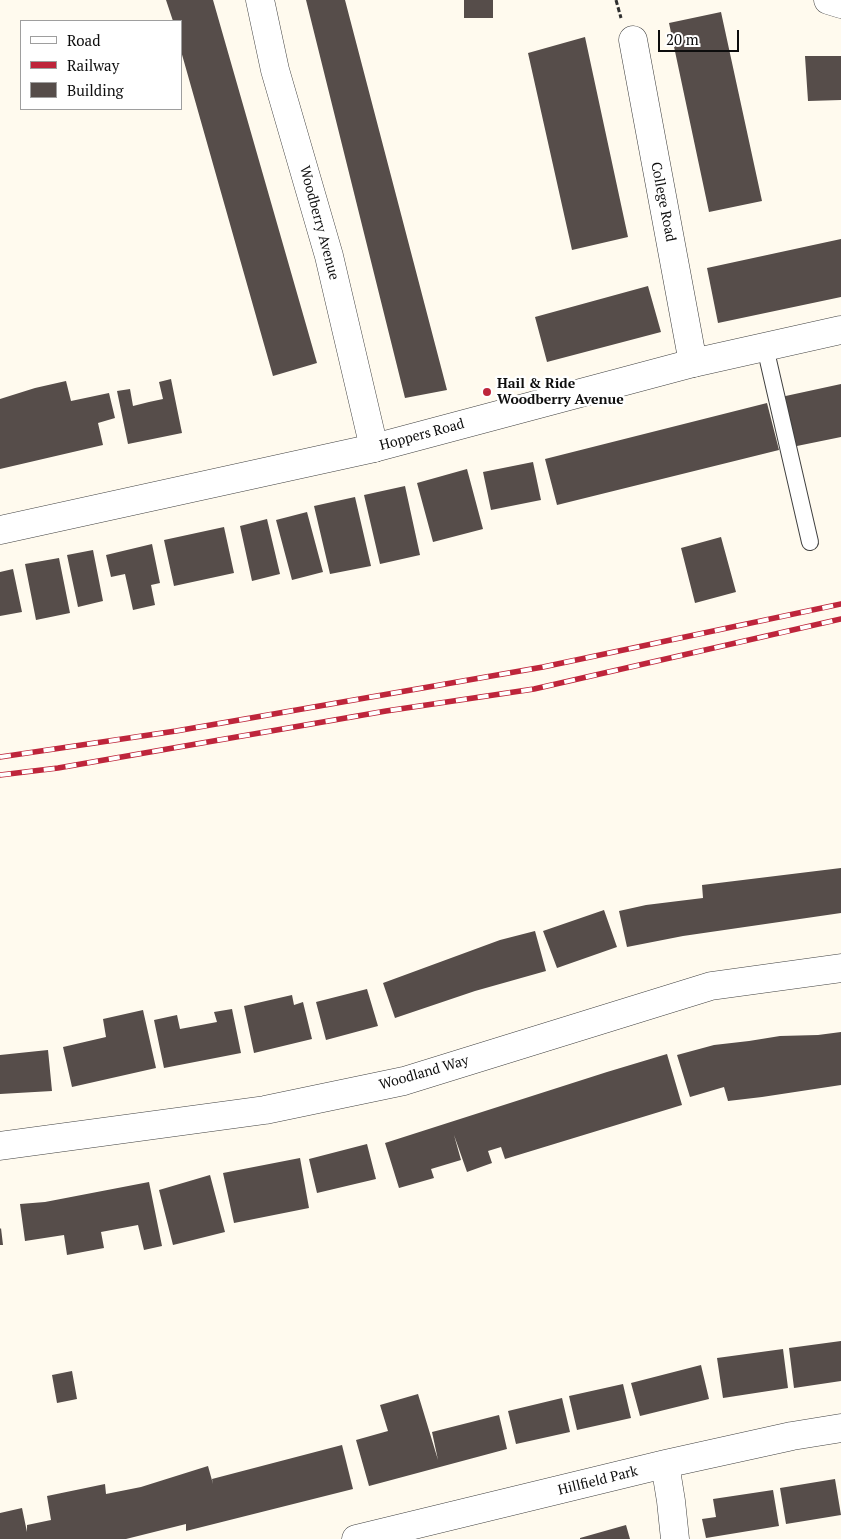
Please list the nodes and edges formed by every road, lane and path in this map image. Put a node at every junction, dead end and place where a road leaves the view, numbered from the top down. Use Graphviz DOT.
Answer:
graph roads {
  1 [pos="260,0"];
  2 [pos="828,0"];
  3 [pos="841,4"];
  4 [pos="633,40"];
  5 [pos="841,330"];
  6 [pos="765,347"];
  7 [pos="693,363"];
  8 [pos="374,448"];
  9 [pos="0,530"];
  10 [pos="810,542"];
  11 [pos="841,968"];
  12 [pos="0,1146"];
  13 [pos="841,1428"];
  14 [pos="665,1464"];
  15 [pos="356,1539"];
  16 [pos="675,1539"];
  1 -- 8 [label="street, Woodberry Avenue"];
  2 -- 3 [label="street"];
  4 -- 7 [label="street, College Road"];
  5 -- 6 [label="street, Hoppers Road"];
  6 -- 7 [label="street, Hoppers Road"];
  6 -- 10 [label="lane"];
  7 -- 8 [label="street, Hoppers Road"];
  8 -- 9 [label="street, Hoppers Road"];
  11 -- 12 [label="street, Woodland Way"];
  13 -- 14 [label="street, Hillfield Park"];
  14 -- 15 [label="street, Hillfield Park"];
  14 -- 16 [label="street"];
}
